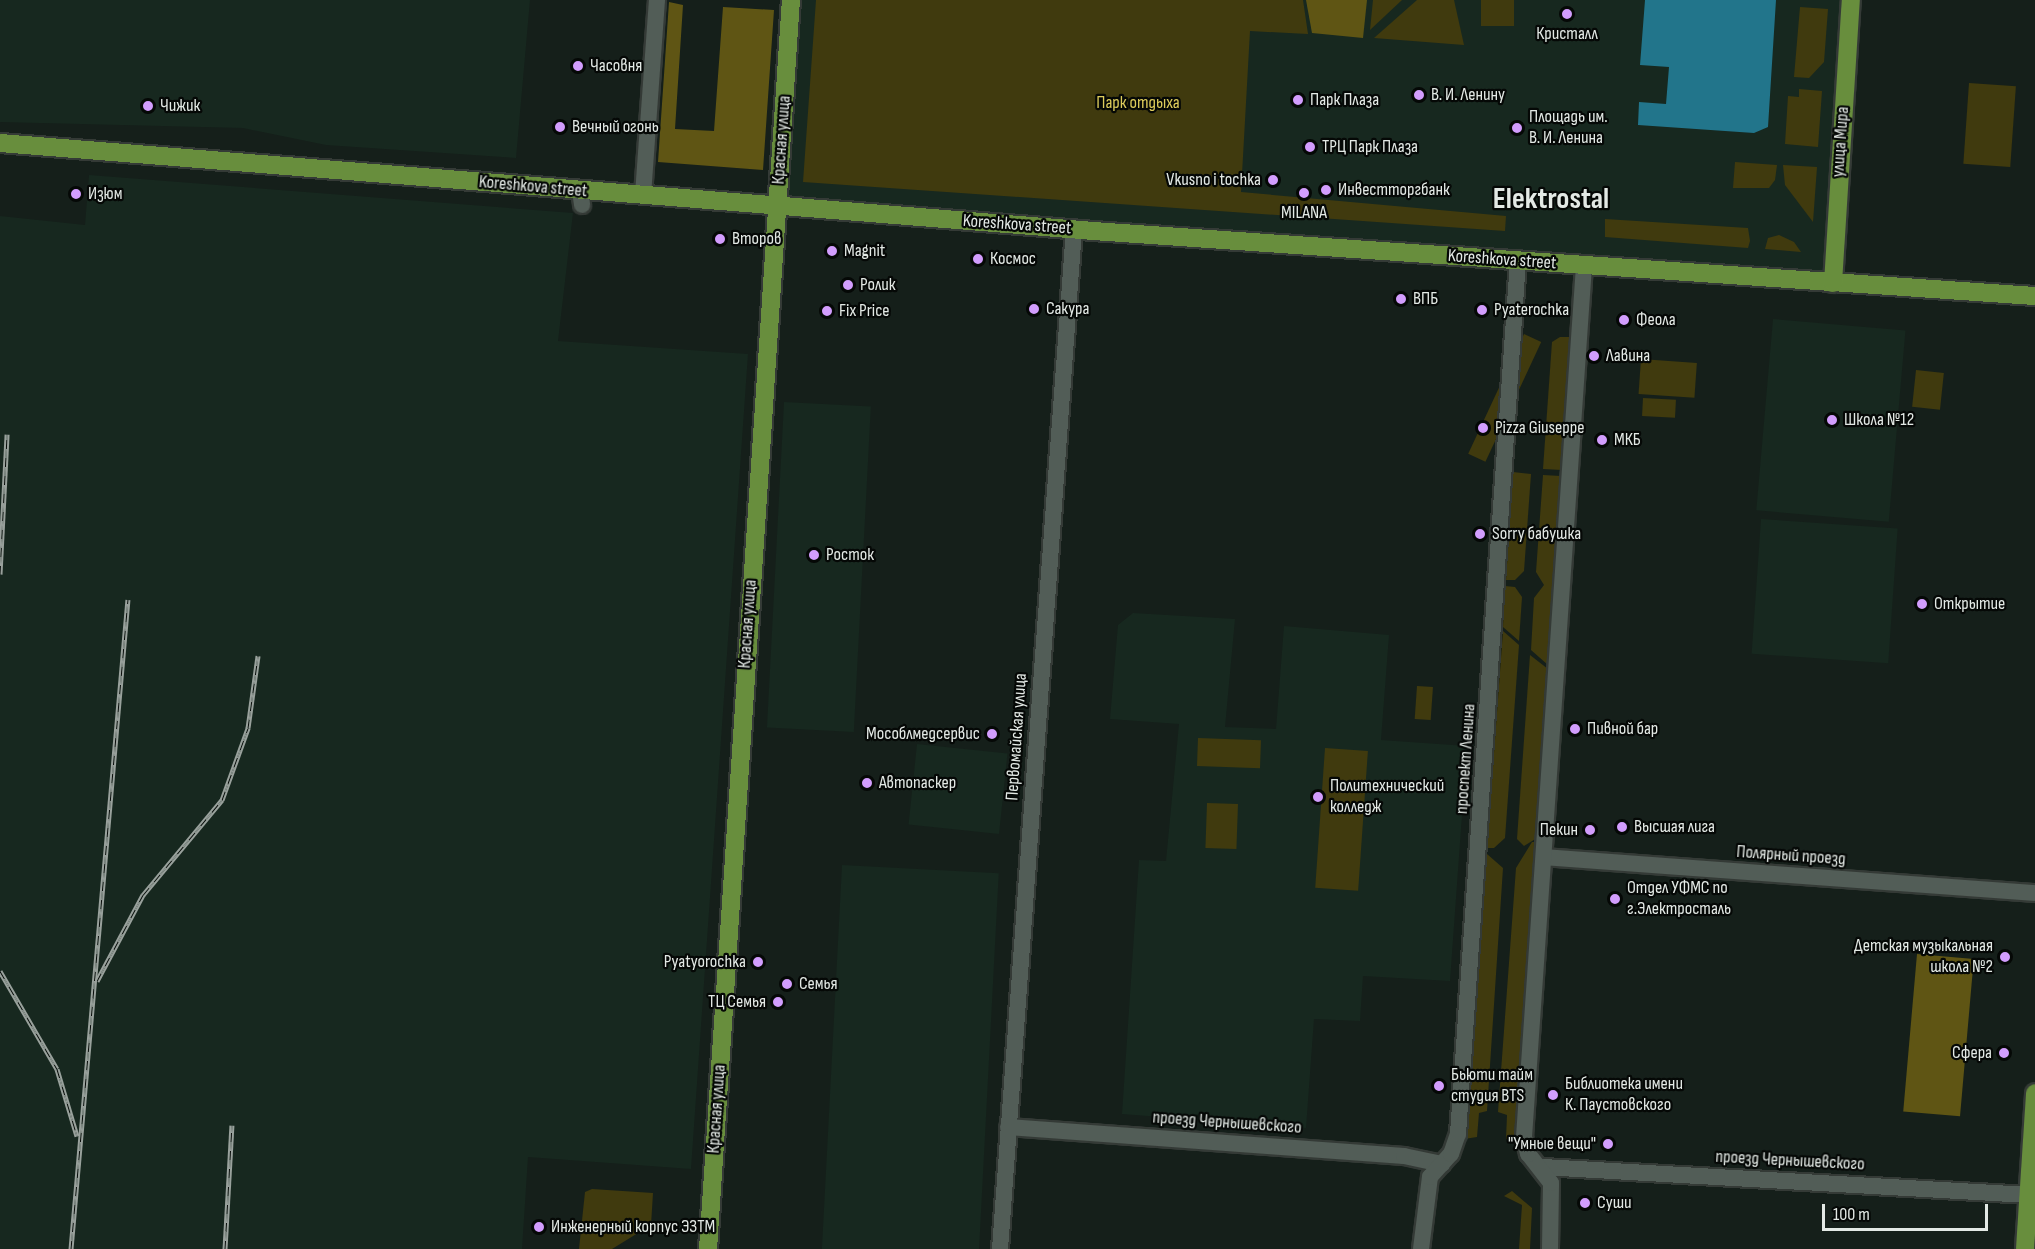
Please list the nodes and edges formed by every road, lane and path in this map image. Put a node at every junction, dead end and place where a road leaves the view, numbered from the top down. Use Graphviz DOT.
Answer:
graph roads {
  1 [pos="657,0"];
  2 [pos="791,0"];
  3 [pos="1851,0"];
  4 [pos="0,143"];
  5 [pos="643,195"];
  6 [pos="777,206"];
  7 [pos="1074,229"];
  8 [pos="1518,261"];
  9 [pos="1584,266"];
  10 [pos="1833,283"];
  11 [pos="2035,296"];
  12 [pos="1544,856"];
  13 [pos="2035,893"];
  14 [pos="2035,1093"];
  15 [pos="1008,1127"];
  16 [pos="1442,1164"];
  17 [pos="1543,1167"];
  18 [pos="2032,1194"];
  19 [pos="708,1249"];
  20 [pos="1000,1249"];
  21 [pos="1420,1249"];
  22 [pos="1550,1249"];
  23 [pos="2025,1249"];
  1 -- 5 [label="street"];
  2 -- 6 [label="main road, Красная улица"];
  3 -- 10 [label="main road, улица Мира"];
  4 -- 5 [label="main road, Koreshkova street"];
  5 -- 6 [label="main road, Koreshkova street"];
  6 -- 7 [label="main road, Koreshkova street"];
  6 -- 19 [label="main road, Красная улица"];
  7 -- 8 [label="main road, Koreshkova street"];
  7 -- 15 [label="street, Первомайская улица"];
  8 -- 9 [label="main road, Koreshkova street"];
  8 -- 16 [label="street, проспект Ленина"];
  9 -- 10 [label="main road, Koreshkova street"];
  9 -- 12 [label="street"];
  10 -- 11 [label="main road, Koreshkova street"];
  12 -- 13 [label="street, Полярный проезд"];
  12 -- 17 [label="street"];
  14 -- 18 [label="main road"];
  15 -- 16 [label="street, проезд Чернышевского"];
  15 -- 20 [label="street, Первомайская улица"];
  16 -- 21 [label="street, проспект Ленина"];
  17 -- 18 [label="street, проезд Чернышевского"];
  17 -- 22 [label="street"];
  18 -- 23 [label="main road"];
}
